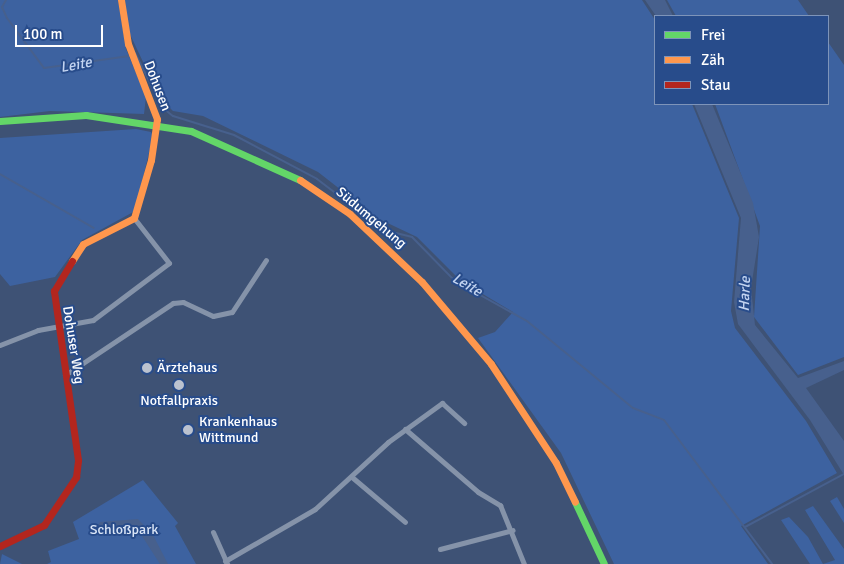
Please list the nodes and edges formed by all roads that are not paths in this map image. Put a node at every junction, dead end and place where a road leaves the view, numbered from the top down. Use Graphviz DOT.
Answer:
graph roads {
  1 [pos="121,0"];
  2 [pos="0,121"];
  3 [pos="157,123"];
  4 [pos="134,218"];
  5 [pos="266,260"];
  6 [pos="56,326"];
  7 [pos="0,345"];
  8 [pos="65,375"];
  9 [pos="464,423"];
  10 [pos="405,429"];
  11 [pos="353,478"];
  12 [pos="405,522"];
  13 [pos="513,530"];
  14 [pos="213,532"];
  15 [pos="0,546"];
  16 [pos="440,549"];
  17 [pos="226,562"];
  18 [pos="524,564"];
  19 [pos="604,564"];
  1 -- 3 [label="main road, Dohusen"];
  2 -- 3 [label="main road, Südumgehung"];
  3 -- 4 [label="main road"];
  3 -- 19 [label="main road, Südumgehung"];
  4 -- 6 [label="main road, Dohuser Weg"];
  4 -- 6 [label="street"];
  5 -- 8 [label="street"];
  6 -- 7 [label="street"];
  6 -- 8 [label="main road, Dohuser Weg"];
  8 -- 15 [label="main road, Dohuser Weg"];
  9 -- 10 [label="street"];
  10 -- 11 [label="street"];
  10 -- 13 [label="street"];
  11 -- 12 [label="street"];
  11 -- 17 [label="street"];
  13 -- 16 [label="street"];
  13 -- 18 [label="street"];
  14 -- 17 [label="street"];
}
